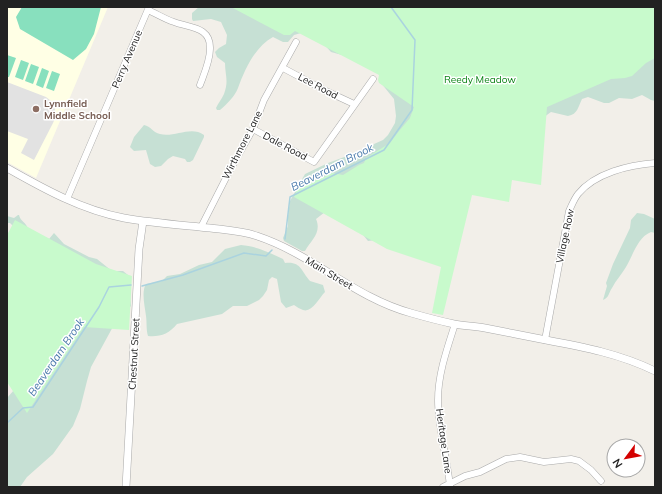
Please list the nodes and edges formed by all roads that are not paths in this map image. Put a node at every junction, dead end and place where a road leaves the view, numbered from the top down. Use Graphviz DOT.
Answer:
graph roads {
  1 [pos="149,8"];
  2 [pos="296,42"];
  3 [pos="283,68"];
  4 [pos="373,79"];
  5 [pos="200,85"];
  6 [pos="354,104"];
  7 [pos="253,129"];
  8 [pos="655,163"];
  9 [pos="7,168"];
  10 [pos="67,199"];
  11 [pos="143,221"];
  12 [pos="201,227"];
  13 [pos="454,324"];
  14 [pos="545,340"];
  15 [pos="655,371"];
  16 [pos="601,481"];
  17 [pos="450,485"];
  18 [pos="126,487"];
  19 [pos="443,487"];
  1 -- 5 [label="street"];
  1 -- 10 [label="street, Perry Avenue"];
  2 -- 3 [label="street, Wirthmore Lane"];
  3 -- 6 [label="street, Lee Road"];
  3 -- 7 [label="street, Wirthmore Lane"];
  4 -- 6 [label="street"];
  6 -- 7 [label="street, Dale Road"];
  7 -- 12 [label="street, Wirthmore Lane"];
  8 -- 14 [label="street, Village Row"];
  9 -- 10 [label="street, Main Street"];
  10 -- 11 [label="street, Main Street"];
  11 -- 12 [label="street, Main Street"];
  11 -- 18 [label="street, Chestnut Street"];
  12 -- 13 [label="street, Main Street"];
  13 -- 14 [label="street, Main Street"];
  13 -- 17 [label="street, Heritage Lane"];
  14 -- 15 [label="street, Main Street"];
  16 -- 17 [label="street"];
  17 -- 19 [label="street"];
}
